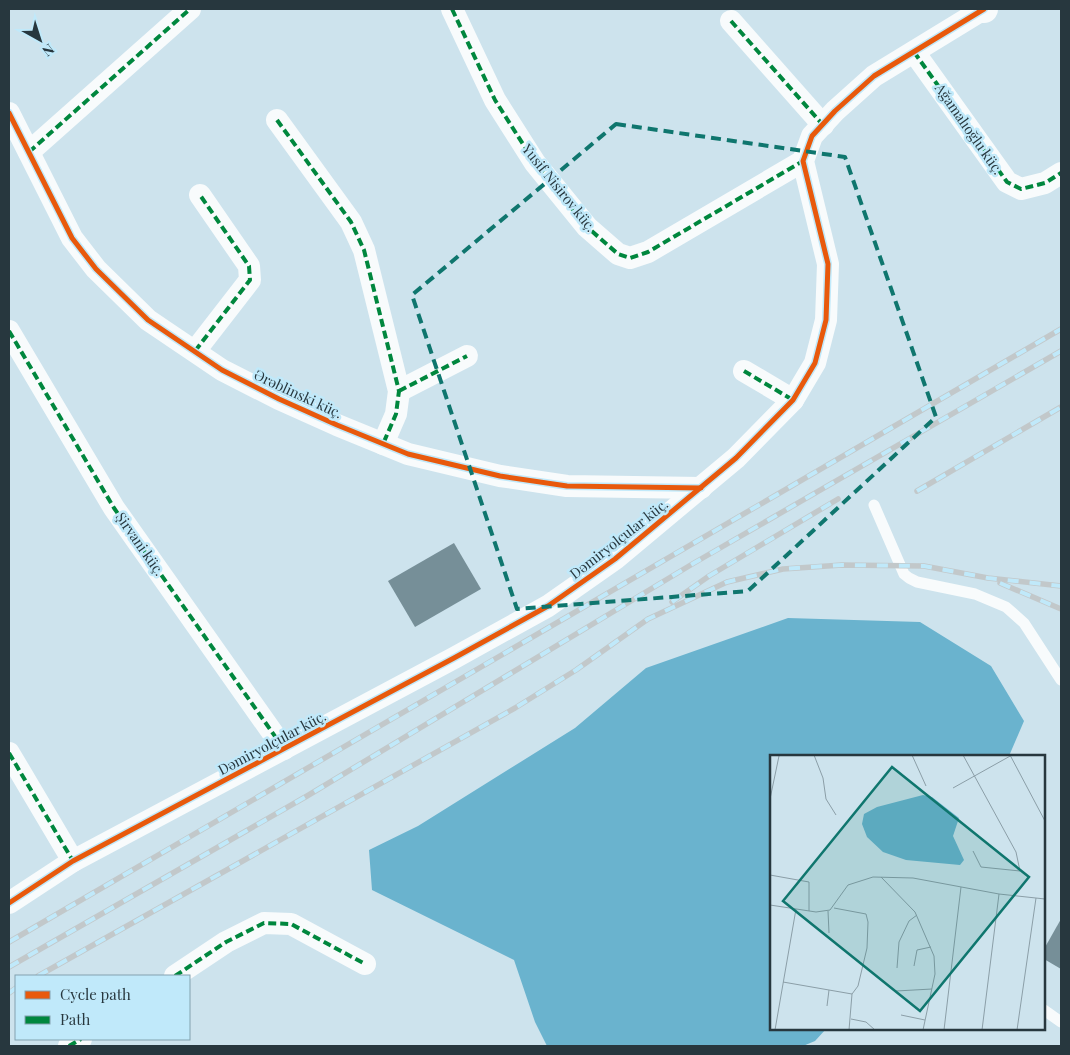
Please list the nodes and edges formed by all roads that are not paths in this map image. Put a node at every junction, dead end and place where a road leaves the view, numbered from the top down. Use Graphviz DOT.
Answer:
graph roads {
  1 [pos="190,9"];
  2 [pos="452,9"];
  3 [pos="982,9"];
  4 [pos="731,21"];
  5 [pos="914,52"];
  6 [pos="9,113"];
  7 [pos="277,120"];
  8 [pos="822,125"];
  9 [pos="29,152"];
  10 [pos="803,161"];
  11 [pos="1061,173"];
  12 [pos="200,195"];
  13 [pos="9,331"];
  14 [pos="195,351"];
  15 [pos="467,356"];
  16 [pos="744,371"];
  17 [pos="399,391"];
  18 [pos="793,400"];
  19 [pos="384,444"];
  20 [pos="701,488"];
  21 [pos="874,504"];
  22 [pos="1061,680"];
  23 [pos="284,749"];
  24 [pos="9,753"];
  25 [pos="73,861"];
  26 [pos="9,903"];
  27 [pos="365,964"];
  28 [pos="176,975"];
  29 [pos="1045,1011"];
  30 [pos="1061,1022"];
  1 -- 9 [label="street"];
  2 -- 10 [label="street, Yusif Nisirov küç."];
  3 -- 5 [label="street"];
  4 -- 8 [label="street"];
  5 -- 8 [label="street"];
  5 -- 11 [label="street, Ağamalıoğlu küç."];
  6 -- 9 [label="street, Ərəblinski küç."];
  7 -- 17 [label="street"];
  8 -- 10 [label="street"];
  9 -- 14 [label="street, Ərəblinski küç."];
  10 -- 18 [label="street, Dəmiryolçular küç."];
  12 -- 14 [label="street"];
  13 -- 23 [label="street, Şirvani küç."];
  14 -- 19 [label="street, Ərəblinski küç."];
  15 -- 17 [label="street"];
  16 -- 18 [label="street"];
  17 -- 19 [label="street"];
  18 -- 20 [label="street, Dəmiryolçular küç."];
  19 -- 20 [label="street, Ərəblinski küç."];
  20 -- 23 [label="street, Dəmiryolçular küç."];
  21 -- 22 [label="lane"];
  23 -- 25 [label="street, Dəmiryolçular küç."];
  24 -- 25 [label="street"];
  25 -- 26 [label="street, Dəmiryolçular küç."];
  27 -- 28 [label="street"];
  29 -- 30 [label="lane"];
}
